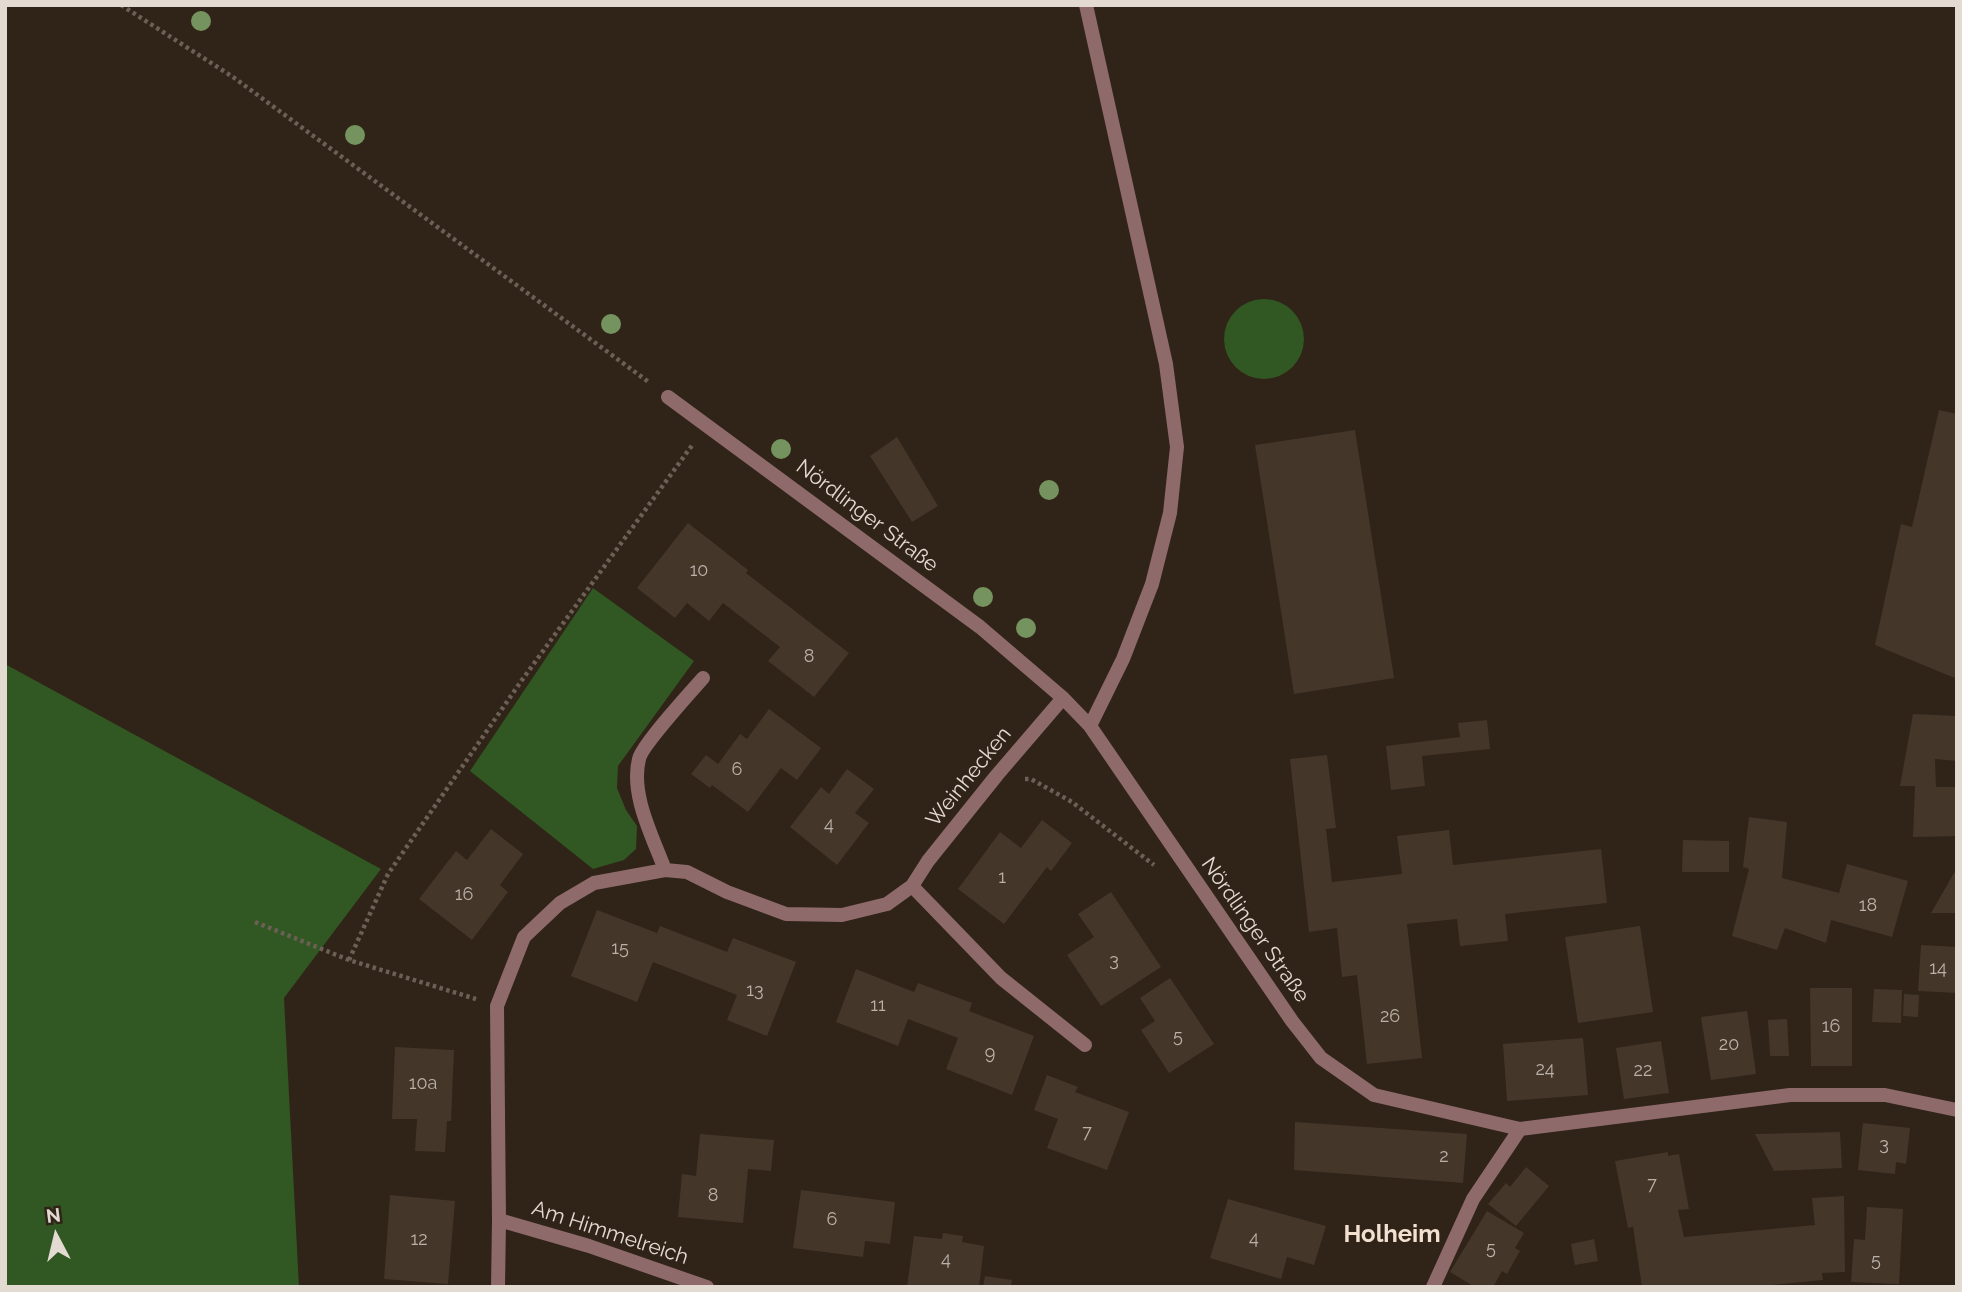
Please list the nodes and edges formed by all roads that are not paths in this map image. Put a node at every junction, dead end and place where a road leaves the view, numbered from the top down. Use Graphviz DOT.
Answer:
graph roads {
  1 [pos="1086,5"];
  2 [pos="668,397"];
  3 [pos="703,678"];
  4 [pos="1063,698"];
  5 [pos="1090,726"];
  6 [pos="665,870"];
  7 [pos="912,886"];
  8 [pos="497,1006"];
  9 [pos="1085,1045"];
  10 [pos="1957,1111"];
  11 [pos="1520,1129"];
  12 [pos="499,1220"];
  13 [pos="498,1287"];
  14 [pos="707,1287"];
  15 [pos="1433,1287"];
  1 -- 5 [label="street"];
  2 -- 4 [label="street, Nördlinger Straße"];
  3 -- 6 [label="street"];
  4 -- 5 [label="street, Nördlinger Straße"];
  4 -- 7 [label="street, Weinhecken"];
  5 -- 11 [label="street, Nördlinger Straße"];
  6 -- 7 [label="street, Weinhecken"];
  6 -- 8 [label="street, Weinhecken"];
  7 -- 9 [label="street"];
  8 -- 12 [label="street, Am Himmelreich"];
  10 -- 11 [label="street, Nördlinger Straße"];
  11 -- 15 [label="street"];
  12 -- 13 [label="street, Am Himmelreich"];
  12 -- 14 [label="street, Am Himmelreich"];
}
